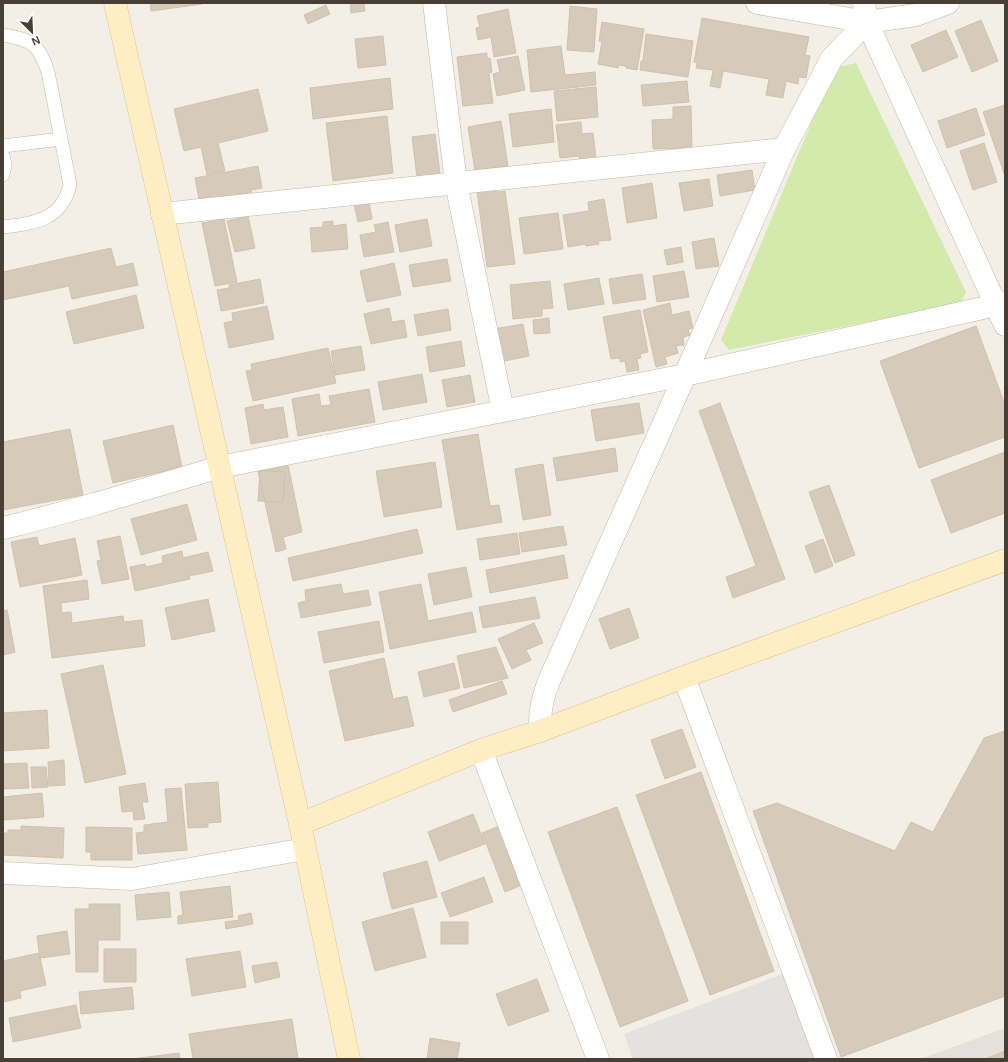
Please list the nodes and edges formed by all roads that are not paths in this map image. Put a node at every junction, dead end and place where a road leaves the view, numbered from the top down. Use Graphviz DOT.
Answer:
graph roads {
  1 [pos="114,3"];
  2 [pos="434,3"];
  3 [pos="757,3"];
  4 [pos="948,3"];
  5 [pos="865,13"];
  6 [pos="3,35"];
  7 [pos="61,139"];
  8 [pos="3,146"];
  9 [pos="784,149"];
  10 [pos="3,156"];
  11 [pos="3,175"];
  12 [pos="456,183"];
  13 [pos="162,214"];
  14 [pos="3,227"];
  15 [pos="1001,304"];
  16 [pos="1005,325"];
  17 [pos="685,375"];
  18 [pos="503,411"];
  19 [pos="220,467"];
  20 [pos="3,528"];
  21 [pos="1005,560"];
  22 [pos="684,677"];
  23 [pos="540,732"];
  24 [pos="481,750"];
  25 [pos="300,824"];
  26 [pos="305,849"];
  27 [pos="3,873"];
  28 [pos="349,1059"];
  29 [pos="598,1059"];
  30 [pos="826,1059"];
  1 -- 13 [label="street"];
  2 -- 12 [label="street"];
  3 -- 5 [label="street"];
  4 -- 5 [label="street"];
  5 -- 9 [label="street"];
  5 -- 15 [label="street"];
  6 -- 7 [label="lane"];
  7 -- 8 [label="lane"];
  7 -- 14 [label="lane"];
  9 -- 12 [label="street"];
  9 -- 17 [label="street"];
  10 -- 11 [label="lane"];
  12 -- 13 [label="street"];
  12 -- 18 [label="street"];
  13 -- 19 [label="street"];
  15 -- 16 [label="street"];
  15 -- 17 [label="street"];
  17 -- 18 [label="street"];
  17 -- 23 [label="street"];
  18 -- 19 [label="street"];
  19 -- 20 [label="street"];
  19 -- 25 [label="street"];
  21 -- 22 [label="street"];
  22 -- 23 [label="street"];
  22 -- 30 [label="street"];
  23 -- 24 [label="street"];
  24 -- 25 [label="street"];
  24 -- 29 [label="street"];
  25 -- 26 [label="street"];
  26 -- 27 [label="street"];
  26 -- 28 [label="street"];
}
